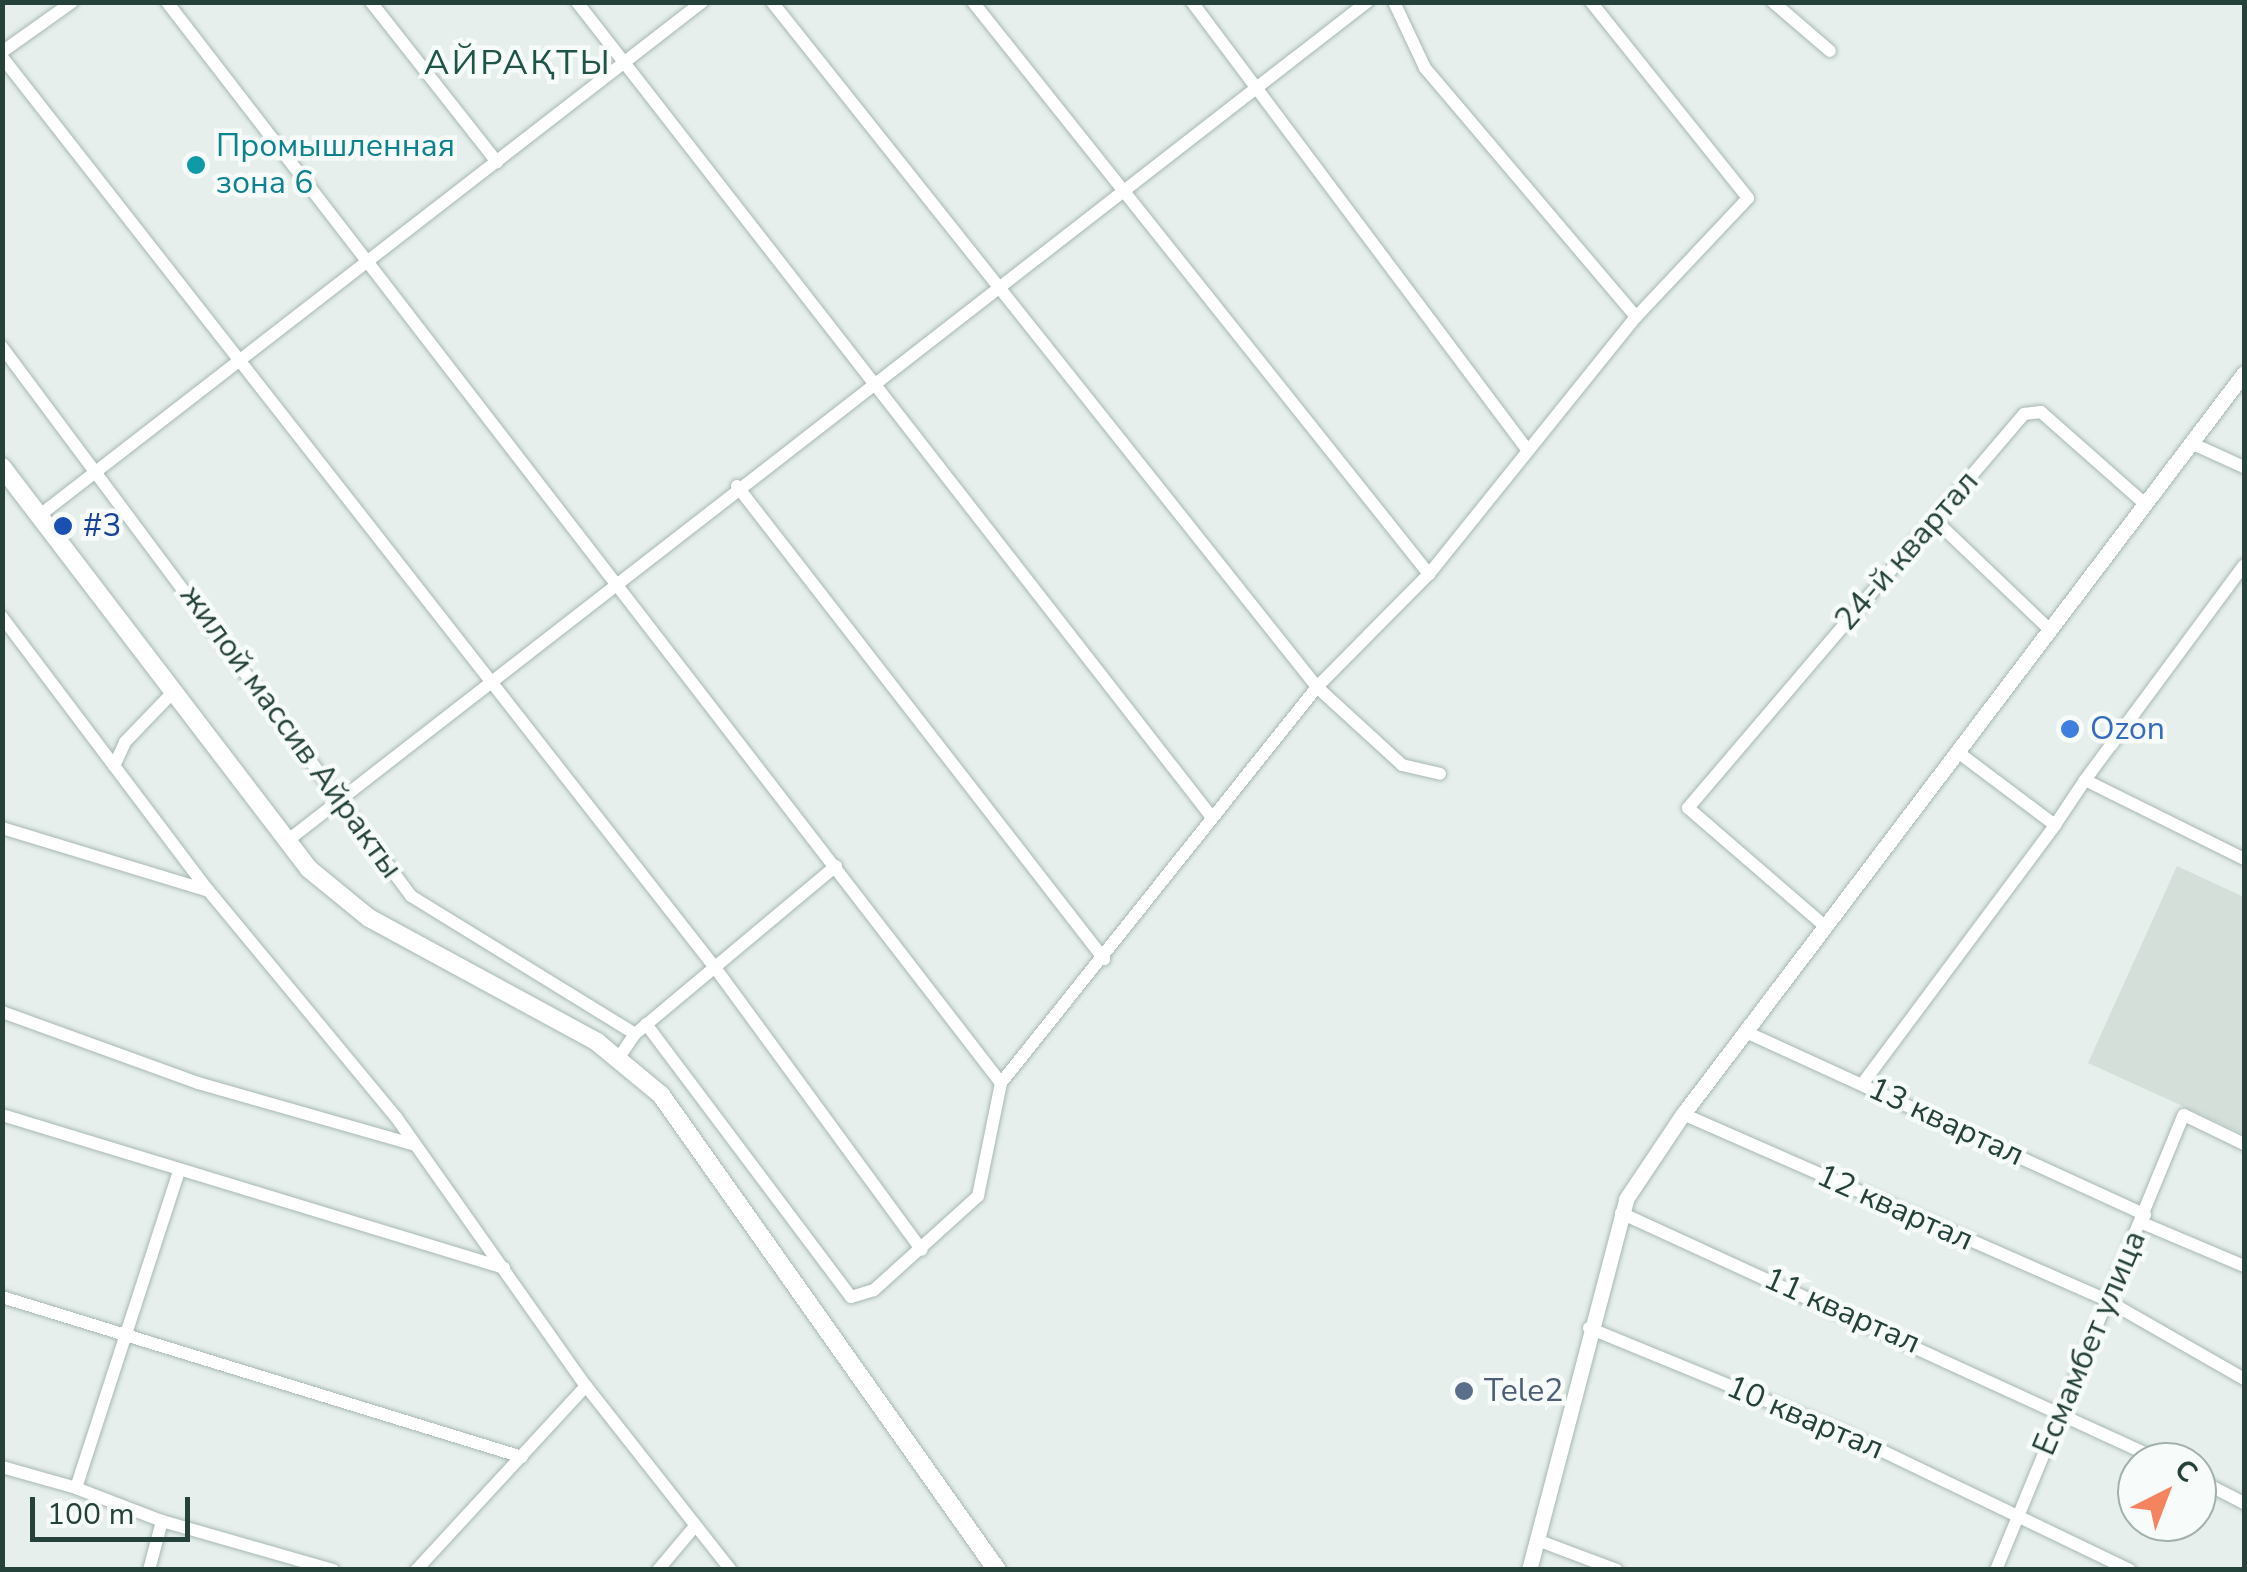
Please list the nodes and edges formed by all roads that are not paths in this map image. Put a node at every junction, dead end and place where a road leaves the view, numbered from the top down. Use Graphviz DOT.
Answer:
graph roads {
  1 [pos="72,2"];
  2 [pos="167,2"];
  3 [pos="371,2"];
  4 [pos="577,2"];
  5 [pos="702,2"];
  6 [pos="772,2"];
  7 [pos="973,2"];
  8 [pos="1192,2"];
  9 [pos="1367,2"];
  10 [pos="1394,2"];
  11 [pos="1590,2"];
  12 [pos="1773,2"];
  13 [pos="1830,51"];
  14 [pos="2,55"];
  15 [pos="623,64"];
  16 [pos="1257,86"];
  17 [pos="497,162"];
  18 [pos="1124,193"];
  19 [pos="370,262"];
  20 [pos="994,287"];
  21 [pos="1636,317"];
  22 [pos="2,347"];
  23 [pos="241,363"];
  24 [pos="2244,373"];
  25 [pos="872,381"];
  26 [pos="2191,444"];
  27 [pos="1526,448"];
  28 [pos="2244,467"];
  29 [pos="2,468"];
  30 [pos="100,473"];
  31 [pos="737,486"];
  32 [pos="2145,504"];
  33 [pos="40,516"];
  34 [pos="1936,521"];
  35 [pos="2244,565"];
  36 [pos="1429,574"];
  37 [pos="612,584"];
  38 [pos="2,617"];
  39 [pos="2050,631"];
  40 [pos="489,680"];
  41 [pos="1316,687"];
  42 [pos="174,692"];
  43 [pos="1959,753"];
  44 [pos="114,766"];
  45 [pos="1440,774"];
  46 [pos="2085,780"];
  47 [pos="340,800"];
  48 [pos="1211,816"];
  49 [pos="2056,825"];
  50 [pos="2,828"];
  51 [pos="287,841"];
  52 [pos="2244,859"];
  53 [pos="836,866"];
  54 [pos="208,890"];
  55 [pos="1826,927"];
  56 [pos="1104,959"];
  57 [pos="716,969"];
  58 [pos="2,1012"];
  59 [pos="640,1029"];
  60 [pos="1746,1032"];
  61 [pos="618,1059"];
  62 [pos="1863,1082"];
  63 [pos="1001,1083"];
  64 [pos="1683,1114"];
  65 [pos="2,1115"];
  66 [pos="2244,1144"];
  67 [pos="416,1145"];
  68 [pos="180,1170"];
  69 [pos="1621,1212"];
  70 [pos="2142,1218"];
  71 [pos="922,1250"];
  72 [pos="2244,1266"];
  73 [pos="504,1268"];
  74 [pos="2,1296"];
  75 [pos="2108,1301"];
  76 [pos="1589,1328"];
  77 [pos="127,1338"];
  78 [pos="2244,1378"];
  79 [pos="586,1386"];
  80 [pos="2062,1410"];
  81 [pos="2125,1442"];
  82 [pos="522,1457"];
  83 [pos="2,1467"];
  84 [pos="76,1488"];
  85 [pos="2217,1489"];
  86 [pos="2244,1503"];
  87 [pos="2019,1514"];
  88 [pos="162,1521"];
  89 [pos="695,1526"];
  90 [pos="1536,1540"];
  91 [pos="149,1570"];
  92 [pos="333,1570"];
  93 [pos="416,1570"];
  94 [pos="658,1570"];
  95 [pos="731,1570"];
  96 [pos="997,1570"];
  97 [pos="1530,1570"];
  98 [pos="1618,1570"];
  99 [pos="1996,1570"];
  100 [pos="2130,1570"];
  1 -- 14 [label="street"];
  2 -- 19 [label="street"];
  3 -- 17 [label="street"];
  4 -- 15 [label="street"];
  5 -- 15 [label="street"];
  6 -- 20 [label="street"];
  7 -- 18 [label="street"];
  8 -- 16 [label="street"];
  9 -- 16 [label="street"];
  10 -- 21 [label="street"];
  11 -- 21 [label="street"];
  12 -- 13 [label="street"];
  14 -- 23 [label="street"];
  15 -- 17 [label="street"];
  15 -- 25 [label="street"];
  16 -- 18 [label="street"];
  16 -- 27 [label="street"];
  17 -- 19 [label="street"];
  18 -- 20 [label="street"];
  18 -- 36 [label="street"];
  19 -- 23 [label="street"];
  19 -- 37 [label="street"];
  20 -- 25 [label="street"];
  20 -- 41 [label="street"];
  21 -- 27 [label="street"];
  22 -- 30 [label="street, жилой массив Айракты"];
  23 -- 30 [label="street"];
  23 -- 40 [label="street"];
  24 -- 26 [label="street"];
  25 -- 31 [label="street"];
  25 -- 48 [label="street"];
  26 -- 28 [label="street"];
  26 -- 32 [label="street"];
  27 -- 36 [label="street"];
  29 -- 33 [label="main road"];
  30 -- 33 [label="street"];
  30 -- 47 [label="street, жилой массив Айракты"];
  31 -- 37 [label="street"];
  31 -- 56 [label="street"];
  32 -- 34 [label="street, 24-й квартал"];
  32 -- 39 [label="street"];
  33 -- 42 [label="main road"];
  34 -- 39 [label="street"];
  34 -- 55 [label="street, 24-й квартал"];
  35 -- 46 [label="street"];
  36 -- 41 [label="street"];
  37 -- 40 [label="street"];
  37 -- 53 [label="street"];
  38 -- 44 [label="street"];
  39 -- 43 [label="street"];
  40 -- 47 [label="street"];
  40 -- 57 [label="street"];
  41 -- 45 [label="street"];
  41 -- 48 [label="street"];
  42 -- 44 [label="street"];
  42 -- 51 [label="main road"];
  43 -- 49 [label="street"];
  43 -- 55 [label="street"];
  44 -- 54 [label="street"];
  46 -- 49 [label="street"];
  46 -- 52 [label="street"];
  47 -- 51 [label="street"];
  47 -- 59 [label="street, жилой массив Айракты"];
  48 -- 56 [label="street"];
  49 -- 62 [label="street"];
  50 -- 54 [label="street"];
  51 -- 61 [label="main road"];
  53 -- 57 [label="street"];
  53 -- 63 [label="street"];
  54 -- 67 [label="street"];
  55 -- 60 [label="street"];
  56 -- 63 [label="street"];
  57 -- 59 [label="street"];
  57 -- 71 [label="street"];
  58 -- 67 [label="street"];
  59 -- 61 [label="street"];
  59 -- 71 [label="street"];
  60 -- 62 [label="street, 13 квартал"];
  60 -- 64 [label="street"];
  61 -- 96 [label="main road"];
  62 -- 70 [label="street, 13 квартал"];
  63 -- 71 [label="street"];
  64 -- 69 [label="street"];
  64 -- 75 [label="street, 12 квартал"];
  65 -- 68 [label="street"];
  66 -- 70 [label="street, Есмамбет улица"];
  67 -- 73 [label="street"];
  68 -- 73 [label="street"];
  68 -- 77 [label="street"];
  69 -- 76 [label="street"];
  69 -- 80 [label="street, 11 квартал"];
  70 -- 72 [label="street, 13 квартал"];
  70 -- 75 [label="street, Есмамбет улица"];
  73 -- 79 [label="street"];
  74 -- 77 [label="street"];
  75 -- 78 [label="street, 12 квартал"];
  75 -- 80 [label="street, Есмамбет улица"];
  76 -- 87 [label="street, 10 квартал"];
  76 -- 90 [label="street"];
  77 -- 82 [label="street"];
  77 -- 84 [label="street"];
  79 -- 82 [label="street"];
  79 -- 89 [label="street"];
  80 -- 81 [label="street, 11 квартал"];
  80 -- 87 [label="street, Есмамбет улица"];
  82 -- 93 [label="street"];
  83 -- 84 [label="street"];
  84 -- 88 [label="street"];
  85 -- 86 [label="street"];
  87 -- 99 [label="street, Есмамбет улица"];
  87 -- 100 [label="street, 10 квартал"];
  88 -- 91 [label="street"];
  88 -- 92 [label="street"];
  89 -- 94 [label="street"];
  89 -- 95 [label="street"];
  90 -- 97 [label="street"];
  90 -- 98 [label="street"];
}
